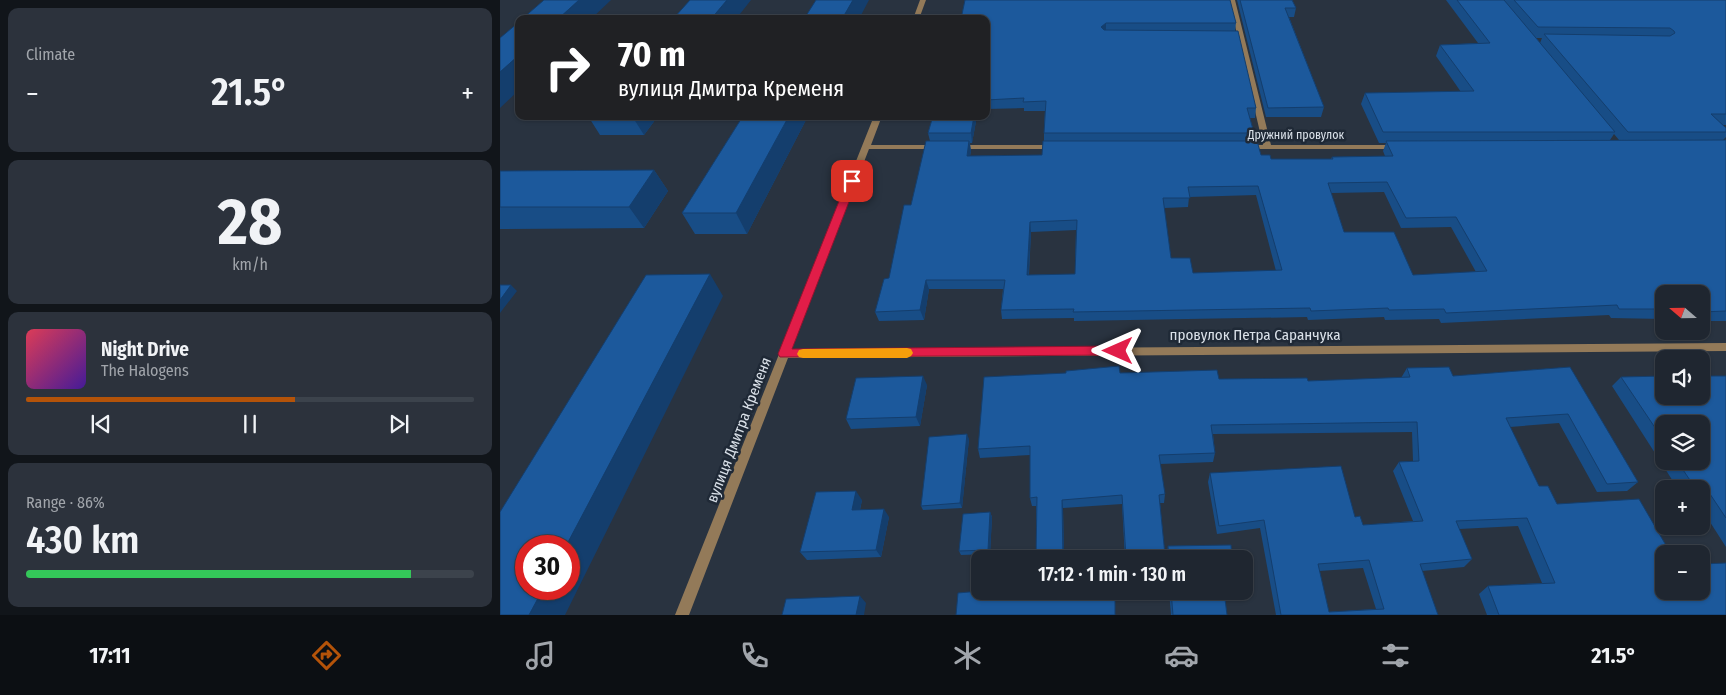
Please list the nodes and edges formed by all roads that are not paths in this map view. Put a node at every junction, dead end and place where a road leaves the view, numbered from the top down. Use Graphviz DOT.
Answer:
graph roads {
  1 [pos="923,0"];
  2 [pos="1232,0"];
  3 [pos="917,15"];
  4 [pos="876,120"];
  5 [pos="866,147"];
  6 [pos="1062,147"];
  7 [pos="1238,147"];
  8 [pos="1268,147"];
  9 [pos="1404,147"];
  10 [pos="1726,347"];
  11 [pos="784,354"];
  12 [pos="682,615"];
  1 -- 3 [label="street"];
  2 -- 8 [label="street"];
  4 -- 5 [label="street, вулиця Дмитра Кременя"];
  5 -- 6 [label="street"];
  5 -- 11 [label="street, вулиця Дмитра Кременя"];
  7 -- 8 [label="street, Дружний провулок"];
  8 -- 9 [label="street, Дружний провулок"];
  10 -- 11 [label="street, провулок Петра Саранчука"];
  11 -- 12 [label="street, вулиця Дмитра Кременя"];
}
